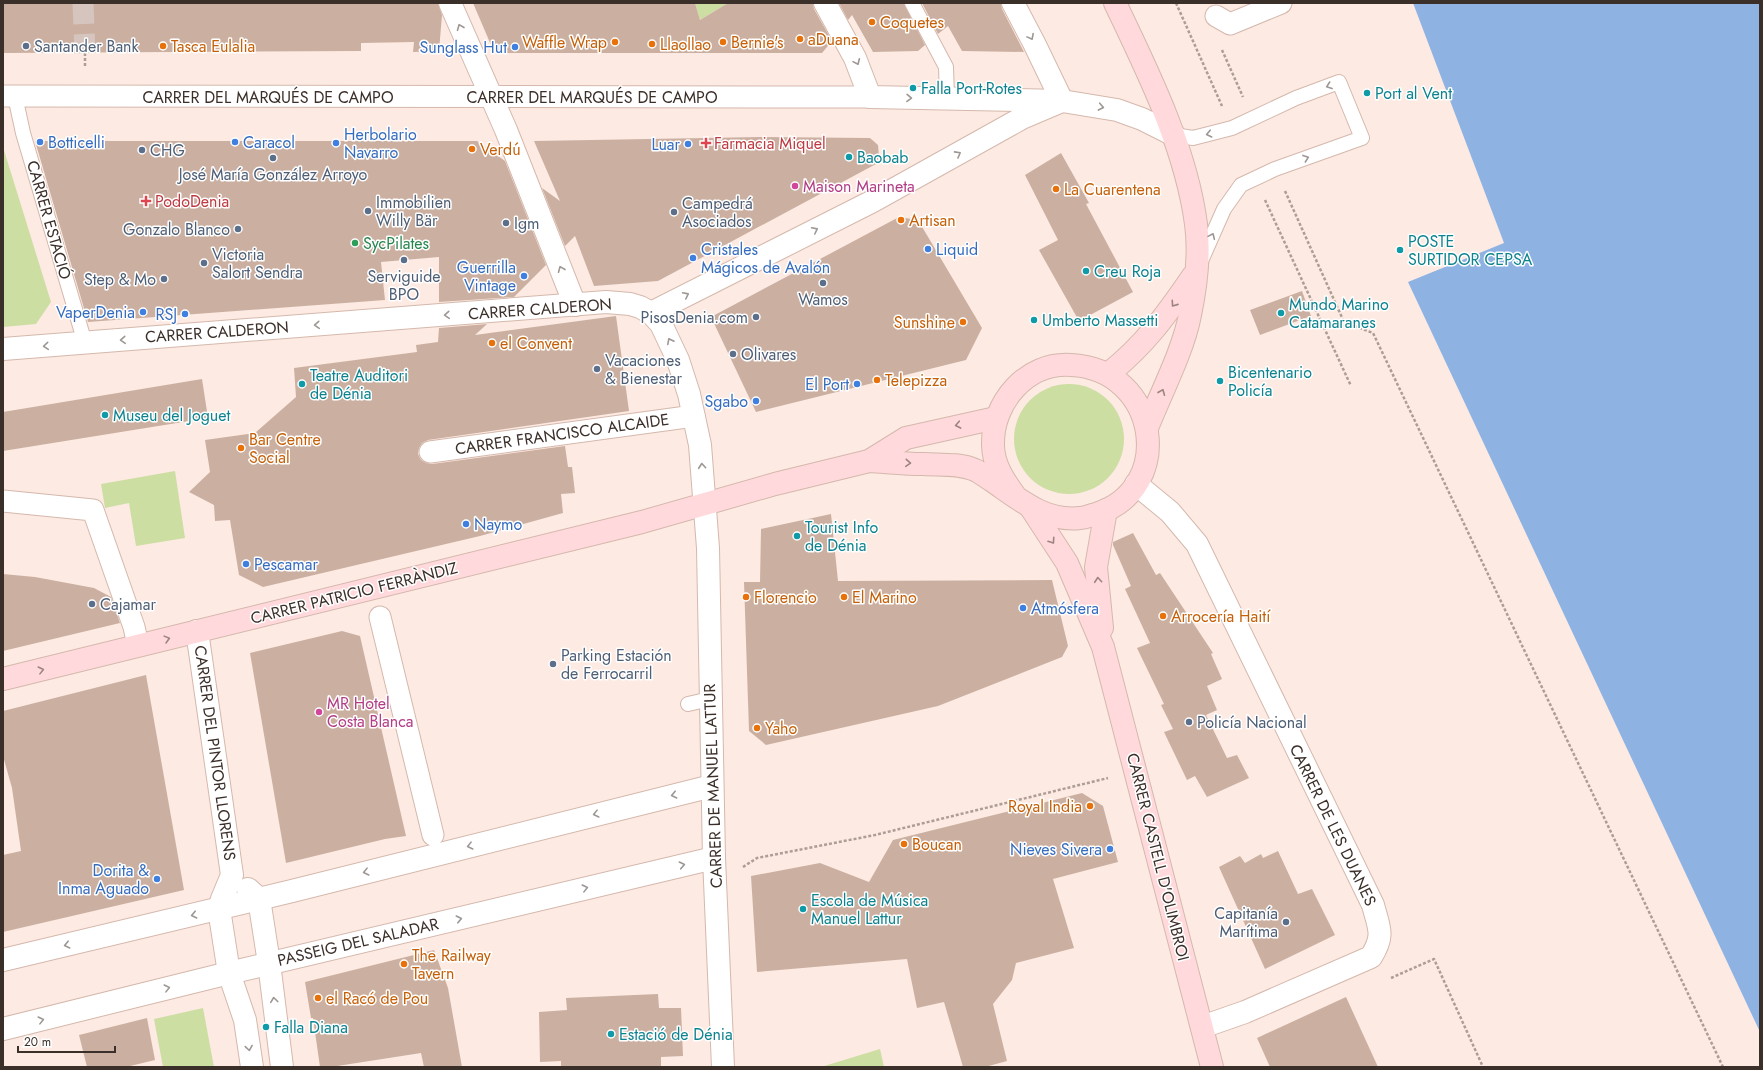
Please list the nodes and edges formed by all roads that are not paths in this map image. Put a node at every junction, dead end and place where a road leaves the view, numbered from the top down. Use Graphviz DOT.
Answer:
graph roads {
  1 [pos="450,3"];
  2 [pos="825,3"];
  3 [pos="912,3"];
  4 [pos="1013,3"];
  5 [pos="1115,3"];
  6 [pos="1281,3"];
  7 [pos="1216,16"];
  8 [pos="9,96"];
  9 [pos="490,97"];
  10 [pos="870,97"];
  11 [pos="947,98"];
  12 [pos="1062,101"];
  13 [pos="1174,135"];
  14 [pos="1196,272"];
  15 [pos="576,305"];
  16 [pos="652,313"];
  17 [pos="85,343"];
  18 [pos="3,349"];
  19 [pos="1108,374"];
  20 [pos="694,416"];
  21 [pos="996,418"];
  22 [pos="1147,428"];
  23 [pos="430,452"];
  24 [pos="869,461"];
  25 [pos="1136,484"];
  26 [pos="3,501"];
  27 [pos="1024,503"];
  28 [pos="706,505"];
  29 [pos="1106,510"];
  30 [pos="380,617"];
  31 [pos="197,631"];
  32 [pos="136,636"];
  33 [pos="1103,647"];
  34 [pos="3,679"];
  35 [pos="710,699"];
  36 [pos="688,704"];
  37 [pos="712,786"];
  38 [pos="433,835"];
  39 [pos="714,858"];
  40 [pos="232,875"];
  41 [pos="259,899"];
  42 [pos="219,909"];
  43 [pos="3,960"];
  44 [pos="269,963"];
  45 [pos="228,972"];
  46 [pos="1202,1027"];
  47 [pos="3,1029"];
  48 [pos="252,1067"];
  49 [pos="282,1067"];
  50 [pos="723,1067"];
  51 [pos="1212,1067"];
  9 -- 1 [label="street, one-way"];
  2 -- 10 [label="street, one-way"];
  3 -- 11 [label="lane"];
  4 -- 12 [label="street, one-way"];
  5 -- 13 [label="main road"];
  6 -- 7 [label="street"];
  8 -- 9 [label="street, CARRER DEL MARQUÉS DE CAMPO"];
  8 -- 17 [label="lane, CARRER ESTACIÓ"];
  9 -- 10 [label="street, CARRER DEL MARQUÉS DE CAMPO"];
  15 -- 9 [label="street, one-way"];
  10 -- 11 [label="street, CARRER DEL MARQUÉS DE CAMPO, one-way"];
  11 -- 12 [label="street, CARRER DEL MARQUÉS DE CAMPO"];
  12 -- 13 [label="street, CARRER DEL MARQUÉS DE CAMPO, one-way"];
  16 -- 12 [label="street, one-way"];
  13 -- 14 [label="main road"];
  14 -- 13 [label="lane, one-way"];
  14 -- 19 [label="main road, one-way"];
  22 -- 14 [label="main road, one-way"];
  15 -- 16 [label="street, CARRER CALDERON"];
  15 -- 17 [label="street, CARRER CALDERON, one-way"];
  20 -- 16 [label="street, CARRER DE MANUEL LATTUR, one-way"];
  17 -- 18 [label="street, CARRER CALDERON, one-way"];
  19 -- 21 [label="main road, CARRER CASTELL D'OLIMBROI"];
  19 -- 22 [label="main road, CARRER CASTELL D'OLIMBROI"];
  20 -- 23 [label="street, CARRER FRANCISCO ALCAIDE"];
  28 -- 20 [label="street, CARRER DE MANUEL LATTUR, one-way"];
  21 -- 24 [label="main road, one-way"];
  21 -- 27 [label="main road, CARRER CASTELL D'OLIMBROI"];
  22 -- 25 [label="main road"];
  24 -- 27 [label="main road, one-way"];
  24 -- 28 [label="main road, CARRER PATRICIO FERRÀNDIZ"];
  25 -- 29 [label="main road"];
  25 -- 46 [label="street, CARRER DE LES DUANES"];
  26 -- 32 [label="street"];
  27 -- 29 [label="main road"];
  27 -- 33 [label="main road, CARRER CASTELL D'OLIMBROI, one-way"];
  28 -- 31 [label="main road, CARRER PATRICIO FERRÀNDIZ"];
  28 -- 35 [label="street, CARRER DE MANUEL LATTUR"];
  33 -- 29 [label="main road, CARRER CASTELL D'OLIMBROI, one-way"];
  30 -- 38 [label="street"];
  34 -- 31 [label="main road, CARRER PATRICIO FERRÀNDIZ, one-way"];
  31 -- 40 [label="street, CARRER DEL PINTOR LLORENS"];
  33 -- 46 [label="main road, CARRER CASTELL D'OLIMBROI"];
  35 -- 36 [label="lane"];
  35 -- 37 [label="street, CARRER DE MANUEL LATTUR"];
  37 -- 39 [label="street, CARRER DE MANUEL LATTUR"];
  37 -- 41 [label="street, one-way"];
  44 -- 39 [label="street, PASSEIG DEL SALADAR, one-way"];
  39 -- 50 [label="street, CARRER DE MANUEL LATTUR"];
  40 -- 41 [label="street, CARRER DEL PINTOR LLORENS"];
  40 -- 42 [label="street, CARRER DEL PINTOR LLORENS"];
  41 -- 42 [label="street"];
  41 -- 44 [label="street"];
  42 -- 43 [label="street, one-way"];
  42 -- 45 [label="street, CARRER DEL PINTOR LLORENS"];
  44 -- 45 [label="street, PASSEIG DEL SALADAR"];
  49 -- 44 [label="street, one-way"];
  47 -- 45 [label="street, PASSEIG DEL SALADAR, one-way"];
  45 -- 48 [label="street, CARRER DEL PINTOR LLORENS, one-way"];
  46 -- 51 [label="main road, CARRER CASTELL D'OLIMBROI"];
}
